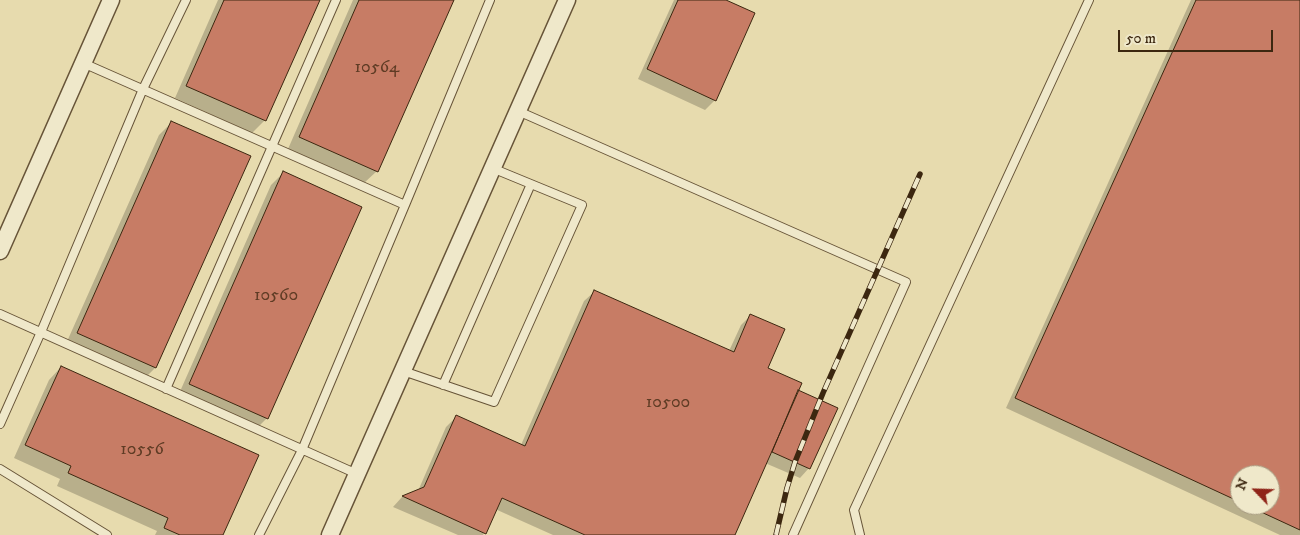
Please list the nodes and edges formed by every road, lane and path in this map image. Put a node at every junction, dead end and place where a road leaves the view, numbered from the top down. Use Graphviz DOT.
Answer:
graph roads {
  1 [pos="111,0"];
  2 [pos="186,0"];
  3 [pos="336,0"];
  4 [pos="490,0"];
  5 [pos="567,0"];
  6 [pos="1089,0"];
  7 [pos="83,63"];
  8 [pos="143,89"];
  9 [pos="518,111"];
  10 [pos="272,147"];
  11 [pos="492,168"];
  12 [pos="532,184"];
  13 [pos="405,205"];
  14 [pos="0,252"];
  15 [pos="0,314"];
  16 [pos="41,332"];
  17 [pos="402,371"];
  18 [pos="442,385"];
  19 [pos="166,389"];
  20 [pos="0,424"];
  21 [pos="302,450"];
  22 [pos="0,470"];
  23 [pos="357,474"];
  24 [pos="107,535"];
  25 [pos="259,535"];
  26 [pos="330,535"];
  27 [pos="793,535"];
  28 [pos="860,535"];
  1 -- 7 [label="street"];
  2 -- 8 [label="lane"];
  3 -- 10 [label="lane"];
  4 -- 13 [label="lane"];
  5 -- 9 [label="street"];
  6 -- 28 [label="lane"];
  7 -- 8 [label="lane"];
  7 -- 14 [label="street"];
  8 -- 10 [label="lane"];
  8 -- 16 [label="lane"];
  9 -- 11 [label="street"];
  9 -- 27 [label="lane"];
  10 -- 13 [label="lane"];
  10 -- 19 [label="lane"];
  11 -- 12 [label="lane"];
  11 -- 17 [label="street"];
  12 -- 18 [label="lane"];
  12 -- 18 [label="lane"];
  13 -- 21 [label="lane"];
  15 -- 16 [label="lane"];
  16 -- 19 [label="lane"];
  16 -- 20 [label="lane"];
  17 -- 18 [label="lane"];
  17 -- 23 [label="street"];
  19 -- 21 [label="lane"];
  21 -- 23 [label="lane"];
  21 -- 25 [label="lane"];
  22 -- 24 [label="lane"];
  23 -- 26 [label="street"];
}
